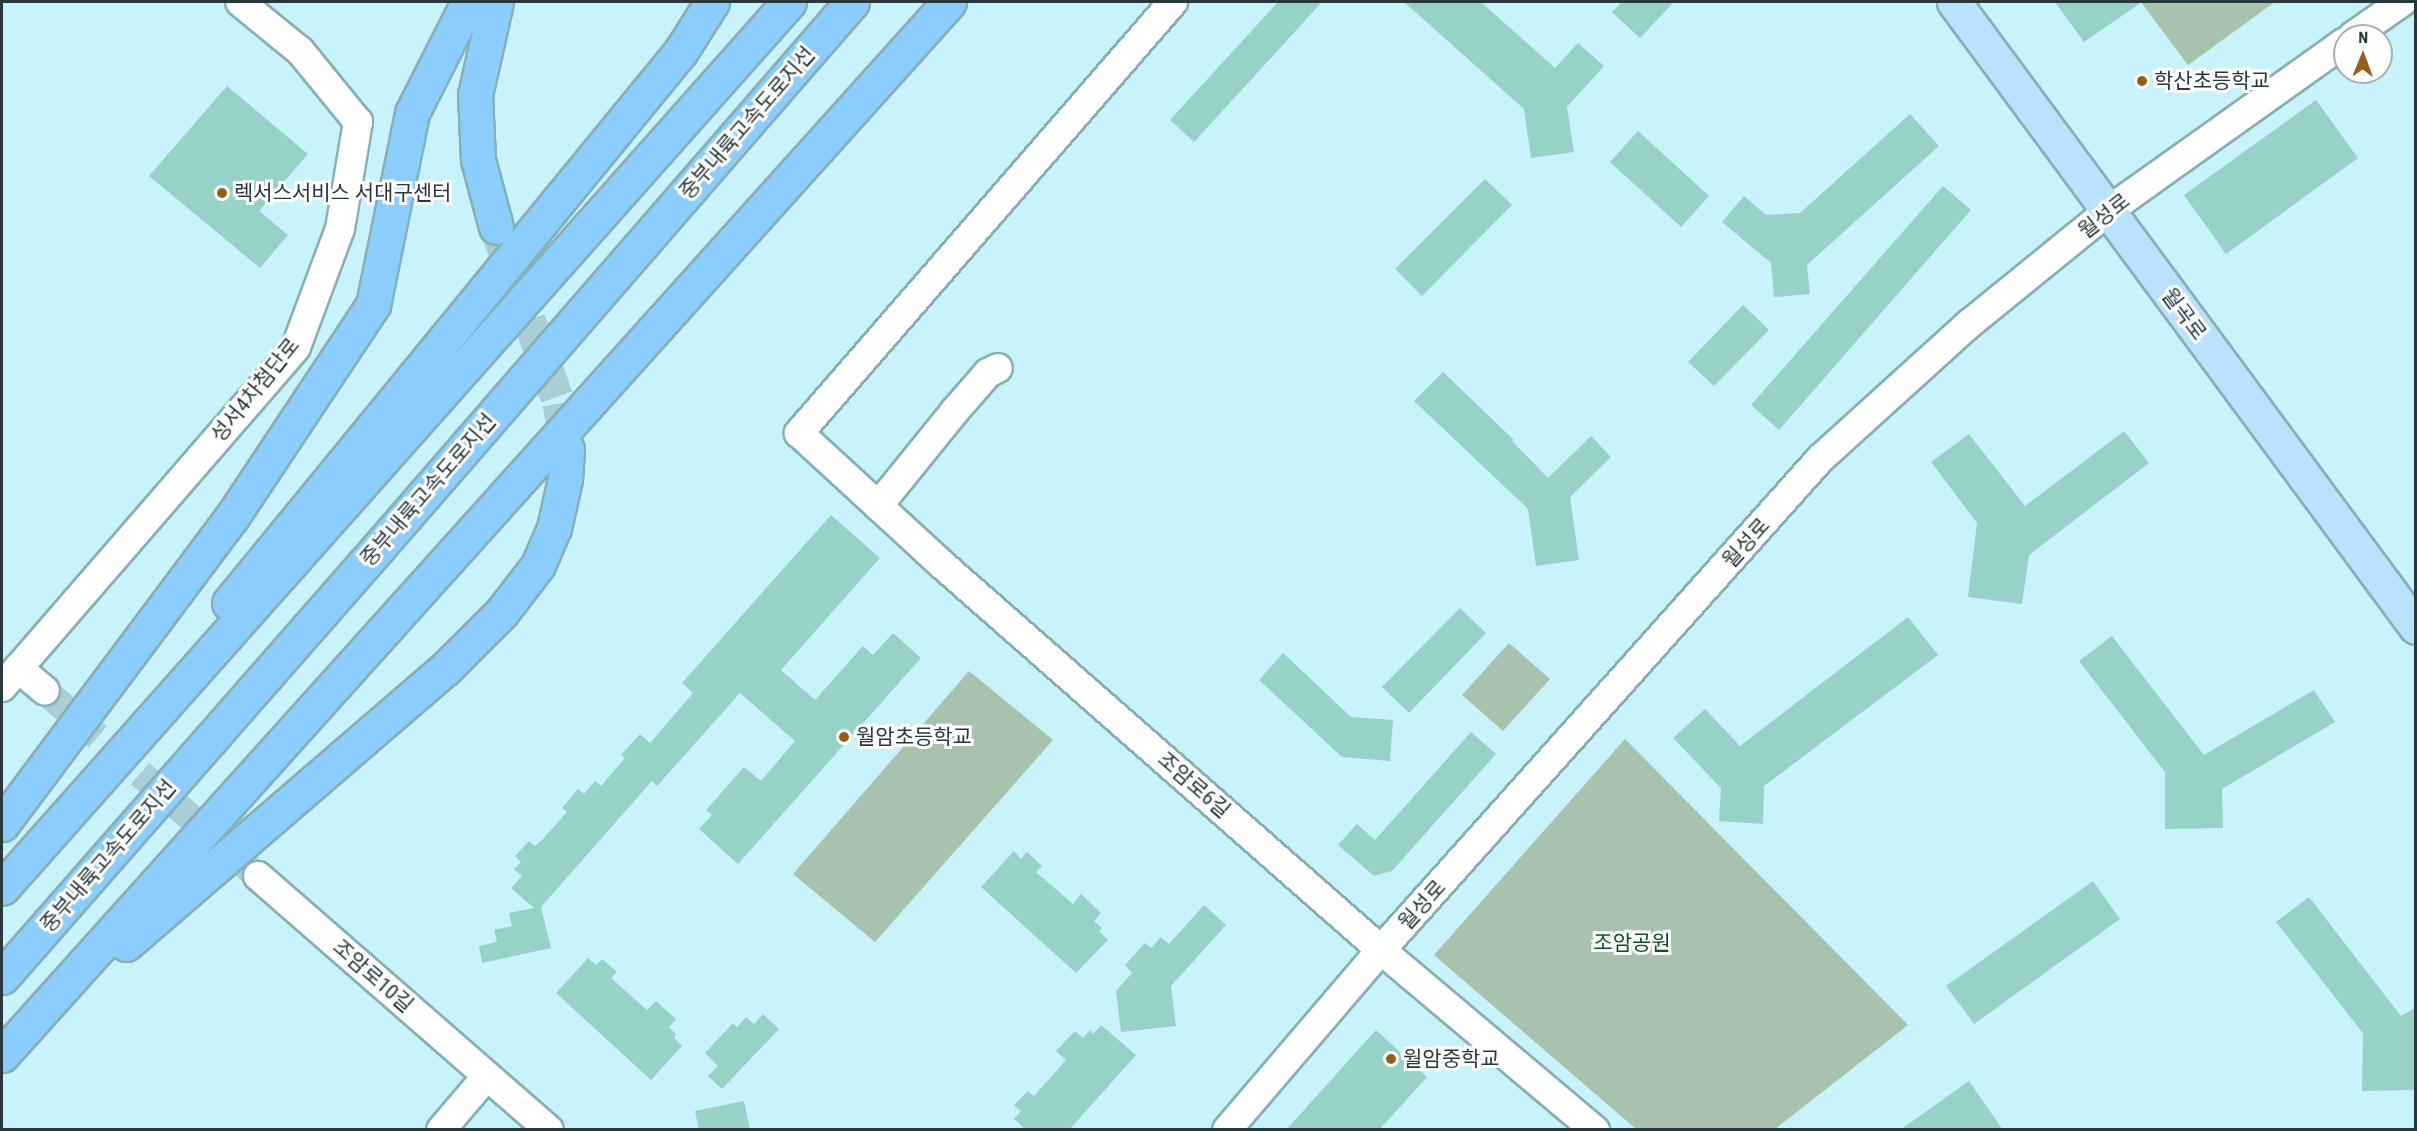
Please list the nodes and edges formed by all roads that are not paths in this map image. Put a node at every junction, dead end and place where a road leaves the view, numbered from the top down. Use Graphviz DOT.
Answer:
graph roads {
  1 [pos="240,2"];
  2 [pos="468,2"];
  3 [pos="496,2"];
  4 [pos="712,2"];
  5 [pos="789,2"];
  6 [pos="852,2"];
  7 [pos="949,2"];
  8 [pos="1173,2"];
  9 [pos="1954,2"];
  10 [pos="2402,2"];
  11 [pos="2370,24"];
  12 [pos="2333,51"];
  13 [pos="2108,212"];
  14 [pos="496,227"];
  15 [pos="998,368"];
  16 [pos="567,448"];
  17 [pos="878,506"];
  18 [pos="2415,627"];
  19 [pos="10,677"];
  20 [pos="45,691"];
  21 [pos="68,816"];
  22 [pos="2,824"];
  23 [pos="258,876"];
  24 [pos="2,888"];
  25 [pos="1381,950"];
  26 [pos="2,977"];
  27 [pos="2,1057"];
  28 [pos="487,1076"];
  29 [pos="441,1130"];
  30 [pos="549,1130"];
  31 [pos="1227,1130"];
  32 [pos="1594,1130"];
  1 -- 19 [label="street, 성서4차첨단로"];
  2 -- 22 [label="highway"];
  3 -- 14 [label="highway"];
  4 -- 21 [label="highway"];
  5 -- 21 [label="highway"];
  6 -- 26 [label="highway, 중부내륙고속도로지선"];
  7 -- 27 [label="highway"];
  8 -- 17 [label="street, 조암로6길"];
  9 -- 13 [label="main road, 월곡로"];
  10 -- 11 [label="street"];
  12 -- 13 [label="street, 월성로"];
  13 -- 18 [label="main road, 월곡로"];
  13 -- 25 [label="street, 월성로"];
  15 -- 17 [label="street"];
  16 -- 27 [label="highway"];
  17 -- 25 [label="street, 조암로6길"];
  19 -- 20 [label="street"];
  21 -- 24 [label="highway"];
  23 -- 28 [label="street, 조암로10길"];
  25 -- 31 [label="street, 월성로"];
  25 -- 32 [label="street, 조암로6길"];
  28 -- 29 [label="street"];
  28 -- 30 [label="street, 조암로10길"];
}
